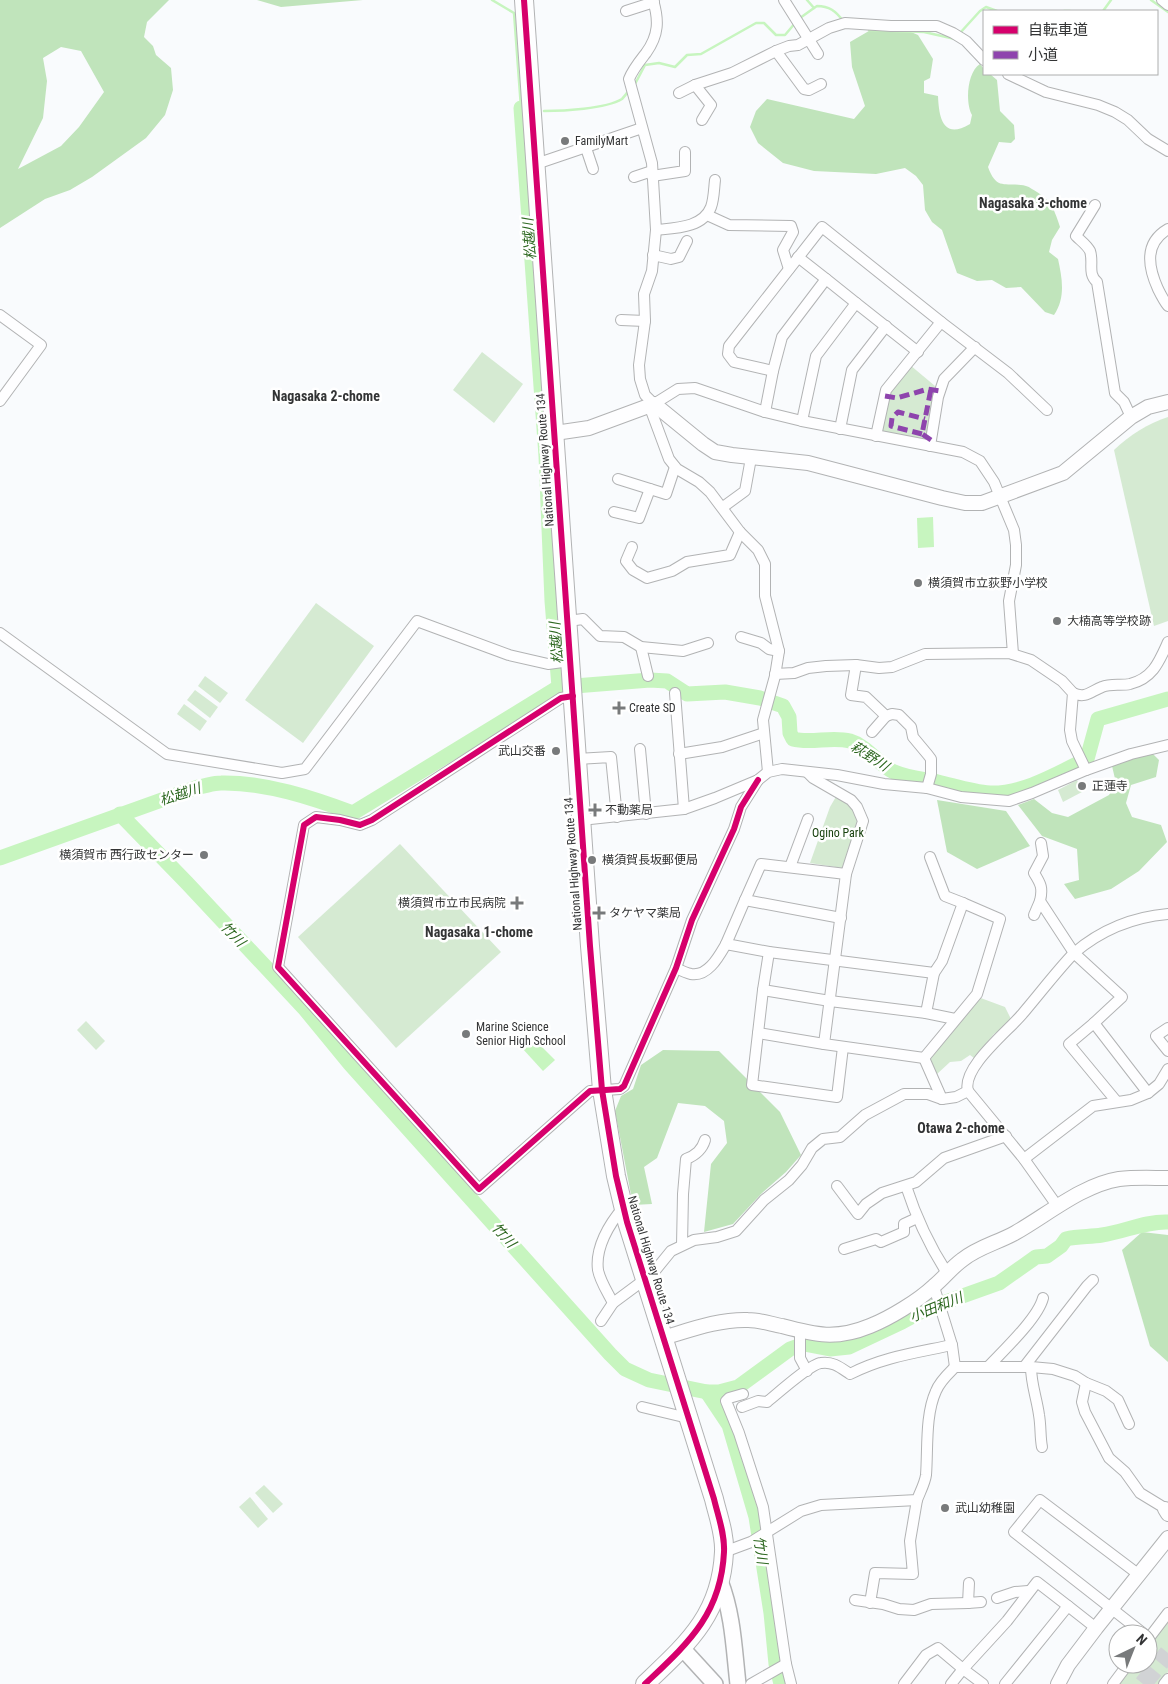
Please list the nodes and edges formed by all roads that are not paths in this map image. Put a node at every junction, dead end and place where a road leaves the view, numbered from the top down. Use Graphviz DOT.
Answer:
graph roads {
  1 [pos="524,0"];
  2 [pos="784,0"];
  3 [pos="1162,0"];
  4 [pos="654,1"];
  5 [pos="1168,5"];
  6 [pos="626,11"];
  7 [pos="809,40"];
  8 [pos="776,51"];
  9 [pos="818,54"];
  10 [pos="983,59"];
  11 [pos="1010,75"];
  12 [pos="821,84"];
  13 [pos="695,85"];
  14 [pos="679,93"];
  15 [pos="702,120"];
  16 [pos="642,128"];
  17 [pos="586,148"];
  18 [pos="685,152"];
  19 [pos="1168,152"];
  20 [pos="536,164"];
  21 [pos="593,169"];
  22 [pos="652,173"];
  23 [pos="634,177"];
  24 [pos="715,180"];
  25 [pos="1095,206"];
  26 [pos="707,215"];
  27 [pos="1168,229"];
  28 [pos="656,230"];
  29 [pos="687,242"];
  30 [pos="653,255"];
  31 [pos="798,257"];
  32 [pos="789,269"];
  33 [pos="826,279"];
  34 [pos="856,303"];
  35 [pos="1168,306"];
  36 [pos="0,315"];
  37 [pos="621,320"];
  38 [pos="645,321"];
  39 [pos="941,322"];
  40 [pos="886,326"];
  41 [pos="974,347"];
  42 [pos="918,352"];
  43 [pos="773,371"];
  44 [pos="0,402"];
  45 [pos="1168,402"];
  46 [pos="651,404"];
  47 [pos="1047,410"];
  48 [pos="765,412"];
  49 [pos="1131,417"];
  50 [pos="802,421"];
  51 [pos="840,429"];
  52 [pos="555,433"];
  53 [pos="876,436"];
  54 [pos="930,446"];
  55 [pos="751,458"];
  56 [pos="675,467"];
  57 [pos="618,479"];
  58 [pos="650,489"];
  59 [pos="1000,498"];
  60 [pos="723,507"];
  61 [pos="614,512"];
  62 [pos="740,532"];
  63 [pos="632,547"];
  64 [pos="568,621"];
  65 [pos="0,633"];
  66 [pos="740,637"];
  67 [pos="1168,642"];
  68 [pos="708,643"];
  69 [pos="641,647"];
  70 [pos="778,651"];
  71 [pos="1013,654"];
  72 [pos="570,661"];
  73 [pos="856,665"];
  74 [pos="775,674"];
  75 [pos="648,676"];
  76 [pos="572,689"];
  77 [pos="675,693"];
  78 [pos="1073,693"];
  79 [pos="886,716"];
  80 [pos="872,732"];
  81 [pos="764,733"];
  82 [pos="1168,745"];
  83 [pos="640,749"];
  84 [pos="679,754"];
  85 [pos="577,759"];
  86 [pos="1086,770"];
  87 [pos="768,772"];
  88 [pos="808,772"];
  89 [pos="758,780"];
  90 [pos="929,782"];
  91 [pos="684,809"];
  92 [pos="646,814"];
  93 [pos="617,817"];
  94 [pos="808,819"];
  95 [pos="580,820"];
  96 [pos="1041,843"];
  97 [pos="930,857"];
  98 [pos="790,867"];
  99 [pos="846,874"];
  100 [pos="745,900"];
  101 [pos="1040,901"];
  102 [pos="963,903"];
  103 [pos="1168,914"];
  104 [pos="1034,915"];
  105 [pos="840,918"];
  106 [pos="726,944"];
  107 [pos="770,952"];
  108 [pos="1074,953"];
  109 [pos="835,961"];
  110 [pos="676,968"];
  111 [pos="934,973"];
  112 [pos="763,990"];
  113 [pos="830,1001"];
  114 [pos="926,1014"];
  115 [pos="955,1019"];
  116 [pos="1094,1024"];
  117 [pos="1168,1028"];
  118 [pos="758,1033"];
  119 [pos="824,1044"];
  120 [pos="843,1047"];
  121 [pos="1168,1051"];
  122 [pos="924,1058"];
  123 [pos="1168,1069"];
  124 [pos="602,1090"];
  125 [pos="968,1092"];
  126 [pos="1148,1093"];
  127 [pos="942,1099"];
  128 [pos="1117,1102"];
  129 [pos="1006,1136"];
  130 [pos="705,1140"];
  131 [pos="1024,1159"];
  132 [pos="1168,1178"];
  133 [pos="837,1186"];
  134 [pos="906,1186"];
  135 [pos="1058,1206"];
  136 [pos="623,1208"];
  137 [pos="917,1218"];
  138 [pos="682,1245"];
  139 [pos="844,1249"];
  140 [pos="947,1273"];
  141 [pos="1093,1280"];
  142 [pos="645,1282"];
  143 [pos="934,1287"];
  144 [pos="1044,1298"];
  145 [pos="612,1303"];
  146 [pos="601,1321"];
  147 [pos="800,1331"];
  148 [pos="663,1338"];
  149 [pos="952,1345"];
  150 [pos="955,1366"];
  151 [pos="988,1367"];
  152 [pos="1028,1367"];
  153 [pos="807,1371"];
  154 [pos="1086,1383"];
  155 [pos="743,1394"];
  156 [pos="642,1407"];
  157 [pos="742,1407"];
  158 [pos="688,1418"];
  159 [pos="1129,1424"];
  160 [pos="1042,1447"];
  161 [pos="917,1500"];
  162 [pos="1167,1511"];
  163 [pos="768,1532"];
  164 [pos="1168,1540"];
  165 [pos="724,1552"];
  166 [pos="1138,1574"];
  167 [pos="720,1581"];
  168 [pos="969,1583"];
  169 [pos="1028,1591"];
  170 [pos="996,1598"];
  171 [pos="855,1600"];
  172 [pos="981,1602"];
  173 [pos="870,1603"];
  174 [pos="968,1603"];
  175 [pos="1068,1606"];
  176 [pos="1112,1608"];
  177 [pos="1168,1613"];
  178 [pos="1132,1624"];
  179 [pos="1158,1626"];
  180 [pos="1096,1628"];
  181 [pos="682,1648"];
  182 [pos="786,1664"];
  183 [pos="963,1669"];
  184 [pos="1168,1680"];
  185 [pos="645,1684"];
  186 [pos="715,1684"];
  187 [pos="738,1684"];
  188 [pos="751,1684"];
  189 [pos="791,1684"];
  190 [pos="904,1684"];
  191 [pos="952,1684"];
  192 [pos="983,1684"];
  193 [pos="1005,1684"];
  194 [pos="1058,1684"];
  195 [pos="1164,1684"];
  1 -- 20 [label="highway, National Highway Route 134"];
  2 -- 7 [label="street"];
  3 -- 5 [label="street"];
  4 -- 6 [label="street"];
  4 -- 16 [label="street"];
  7 -- 8 [label="street"];
  7 -- 9 [label="street"];
  7 -- 10 [label="street"];
  8 -- 12 [label="street"];
  8 -- 13 [label="street"];
  11 -- 19 [label="street"];
  13 -- 14 [label="street"];
  13 -- 15 [label="street"];
  16 -- 17 [label="street"];
  16 -- 22 [label="street"];
  17 -- 20 [label="street"];
  17 -- 21 [label="street"];
  18 -- 22 [label="street"];
  20 -- 52 [label="highway, National Highway Route 134"];
  22 -- 23 [label="street"];
  22 -- 28 [label="street"];
  24 -- 26 [label="street"];
  25 -- 49 [label="street"];
  26 -- 28 [label="street"];
  26 -- 32 [label="street"];
  27 -- 35 [label="street"];
  28 -- 30 [label="street"];
  29 -- 30 [label="street"];
  30 -- 38 [label="street"];
  31 -- 32 [label="street"];
  31 -- 33 [label="street"];
  31 -- 39 [label="street"];
  32 -- 43 [label="street"];
  33 -- 34 [label="street"];
  33 -- 43 [label="street"];
  34 -- 40 [label="street"];
  34 -- 50 [label="street"];
  36 -- 44 [label="street"];
  37 -- 38 [label="street"];
  38 -- 46 [label="street"];
  39 -- 41 [label="street"];
  39 -- 42 [label="street"];
  40 -- 42 [label="street"];
  40 -- 51 [label="street"];
  41 -- 47 [label="street"];
  41 -- 54 [label="street"];
  42 -- 53 [label="street"];
  43 -- 48 [label="street"];
  45 -- 49 [label="street"];
  46 -- 48 [label="street"];
  46 -- 52 [label="street"];
  46 -- 55 [label="street"];
  46 -- 56 [label="street"];
  48 -- 50 [label="street"];
  49 -- 59 [label="street"];
  50 -- 51 [label="street"];
  51 -- 53 [label="street"];
  52 -- 64 [label="highway, National Highway Route 134"];
  53 -- 54 [label="street"];
  54 -- 59 [label="street"];
  55 -- 59 [label="street"];
  55 -- 60 [label="street"];
  56 -- 58 [label="street"];
  56 -- 60 [label="street"];
  57 -- 58 [label="street"];
  58 -- 61 [label="street"];
  59 -- 71 [label="street"];
  60 -- 62 [label="street"];
  62 -- 63 [label="street"];
  62 -- 70 [label="street"];
  64 -- 69 [label="street"];
  64 -- 72 [label="highway, National Highway Route 134"];
  65 -- 72 [label="street"];
  66 -- 70 [label="street"];
  67 -- 78 [label="street"];
  68 -- 69 [label="street"];
  69 -- 75 [label="street"];
  70 -- 74 [label="street"];
  71 -- 73 [label="street"];
  71 -- 78 [label="street"];
  72 -- 76 [label="highway, National Highway Route 134"];
  73 -- 74 [label="street"];
  73 -- 79 [label="street"];
  74 -- 81 [label="street"];
  76 -- 85 [label="highway, National Highway Route 134"];
  76 -- 124 [label="street"];
  77 -- 84 [label="street"];
  78 -- 86 [label="street"];
  79 -- 80 [label="street"];
  79 -- 90 [label="street"];
  81 -- 84 [label="street"];
  81 -- 87 [label="street"];
  82 -- 86 [label="street"];
  83 -- 92 [label="street"];
  84 -- 91 [label="street"];
  85 -- 93 [label="street"];
  85 -- 95 [label="highway, National Highway Route 134"];
  86 -- 90 [label="street"];
  87 -- 88 [label="street"];
  87 -- 89 [label="street"];
  88 -- 90 [label="street"];
  88 -- 99 [label="street"];
  89 -- 91 [label="street"];
  89 -- 110 [label="street"];
  91 -- 92 [label="street"];
  92 -- 93 [label="street"];
  93 -- 95 [label="street"];
  94 -- 98 [label="street"];
  95 -- 124 [label="highway, National Highway Route 134"];
  96 -- 101 [label="street"];
  97 -- 102 [label="street"];
  98 -- 99 [label="street"];
  98 -- 100 [label="street"];
  99 -- 105 [label="street"];
  100 -- 105 [label="street"];
  100 -- 106 [label="street"];
  101 -- 104 [label="street"];
  101 -- 108 [label="street"];
  102 -- 111 [label="street"];
  102 -- 115 [label="street"];
  103 -- 108 [label="street"];
  105 -- 109 [label="street"];
  106 -- 107 [label="street"];
  106 -- 110 [label="street"];
  107 -- 109 [label="street"];
  107 -- 112 [label="street"];
  108 -- 116 [label="street"];
  108 -- 125 [label="street"];
  109 -- 111 [label="street"];
  109 -- 113 [label="street"];
  110 -- 124 [label="street"];
  111 -- 114 [label="street"];
  112 -- 113 [label="street"];
  112 -- 118 [label="street"];
  113 -- 114 [label="street"];
  113 -- 119 [label="street"];
  114 -- 115 [label="street"];
  115 -- 122 [label="street"];
  116 -- 126 [label="street"];
  116 -- 128 [label="street"];
  117 -- 121 [label="street"];
  118 -- 119 [label="street"];
  118 -- 120 [label="street"];
  119 -- 120 [label="street"];
  120 -- 122 [label="street"];
  122 -- 127 [label="street"];
  123 -- 126 [label="street"];
  124 -- 136 [label="highway, National Highway Route 134"];
  125 -- 127 [label="street"];
  125 -- 129 [label="street"];
  126 -- 128 [label="street"];
  127 -- 138 [label="street"];
  128 -- 131 [label="street"];
  129 -- 131 [label="street"];
  129 -- 134 [label="street"];
  130 -- 138 [label="street"];
  131 -- 135 [label="street"];
  132 -- 135 [label="street"];
  133 -- 134 [label="street"];
  134 -- 137 [label="street"];
  135 -- 140 [label="street"];
  136 -- 142 [label="highway, National Highway Route 134"];
  136 -- 145 [label="street"];
  137 -- 139 [label="street"];
  137 -- 140 [label="street"];
  138 -- 142 [label="street"];
  140 -- 143 [label="street"];
  141 -- 152 [label="street"];
  142 -- 145 [label="street"];
  142 -- 148 [label="highway, National Highway Route 134"];
  143 -- 147 [label="street"];
  143 -- 149 [label="street"];
  144 -- 151 [label="street"];
  145 -- 146 [label="street"];
  147 -- 148 [label="street"];
  147 -- 153 [label="street"];
  148 -- 158 [label="highway, National Highway Route 134"];
  149 -- 150 [label="street"];
  149 -- 153 [label="street"];
  150 -- 151 [label="street"];
  150 -- 161 [label="street"];
  151 -- 152 [label="street"];
  152 -- 154 [label="street"];
  152 -- 160 [label="street"];
  153 -- 157 [label="street"];
  154 -- 159 [label="street"];
  154 -- 162 [label="street"];
  155 -- 163 [label="street"];
  156 -- 158 [label="street"];
  158 -- 165 [label="highway, National Highway Route 134"];
  161 -- 163 [label="street"];
  161 -- 173 [label="street"];
  163 -- 165 [label="street"];
  163 -- 182 [label="street"];
  164 -- 166 [label="street"];
  165 -- 167 [label="highway, National Highway Route 134"];
  166 -- 176 [label="street"];
  166 -- 176 [label="street"];
  167 -- 181 [label="highway, National Highway Route 134"];
  167 -- 187 [label="main road"];
  168 -- 174 [label="street"];
  169 -- 170 [label="street"];
  169 -- 175 [label="street"];
  169 -- 183 [label="street"];
  171 -- 173 [label="street"];
  172 -- 174 [label="street"];
  173 -- 174 [label="street"];
  175 -- 180 [label="street"];
  175 -- 193 [label="street"];
  176 -- 178 [label="street"];
  176 -- 180 [label="street"];
  177 -- 179 [label="street"];
  180 -- 194 [label="street"];
  181 -- 185 [label="highway, National Highway Route 134"];
  181 -- 186 [label="main road"];
  182 -- 188 [label="street"];
  182 -- 189 [label="street"];
  183 -- 190 [label="street"];
  183 -- 191 [label="street"];
  183 -- 192 [label="street"];
  184 -- 195 [label="street"];
}
